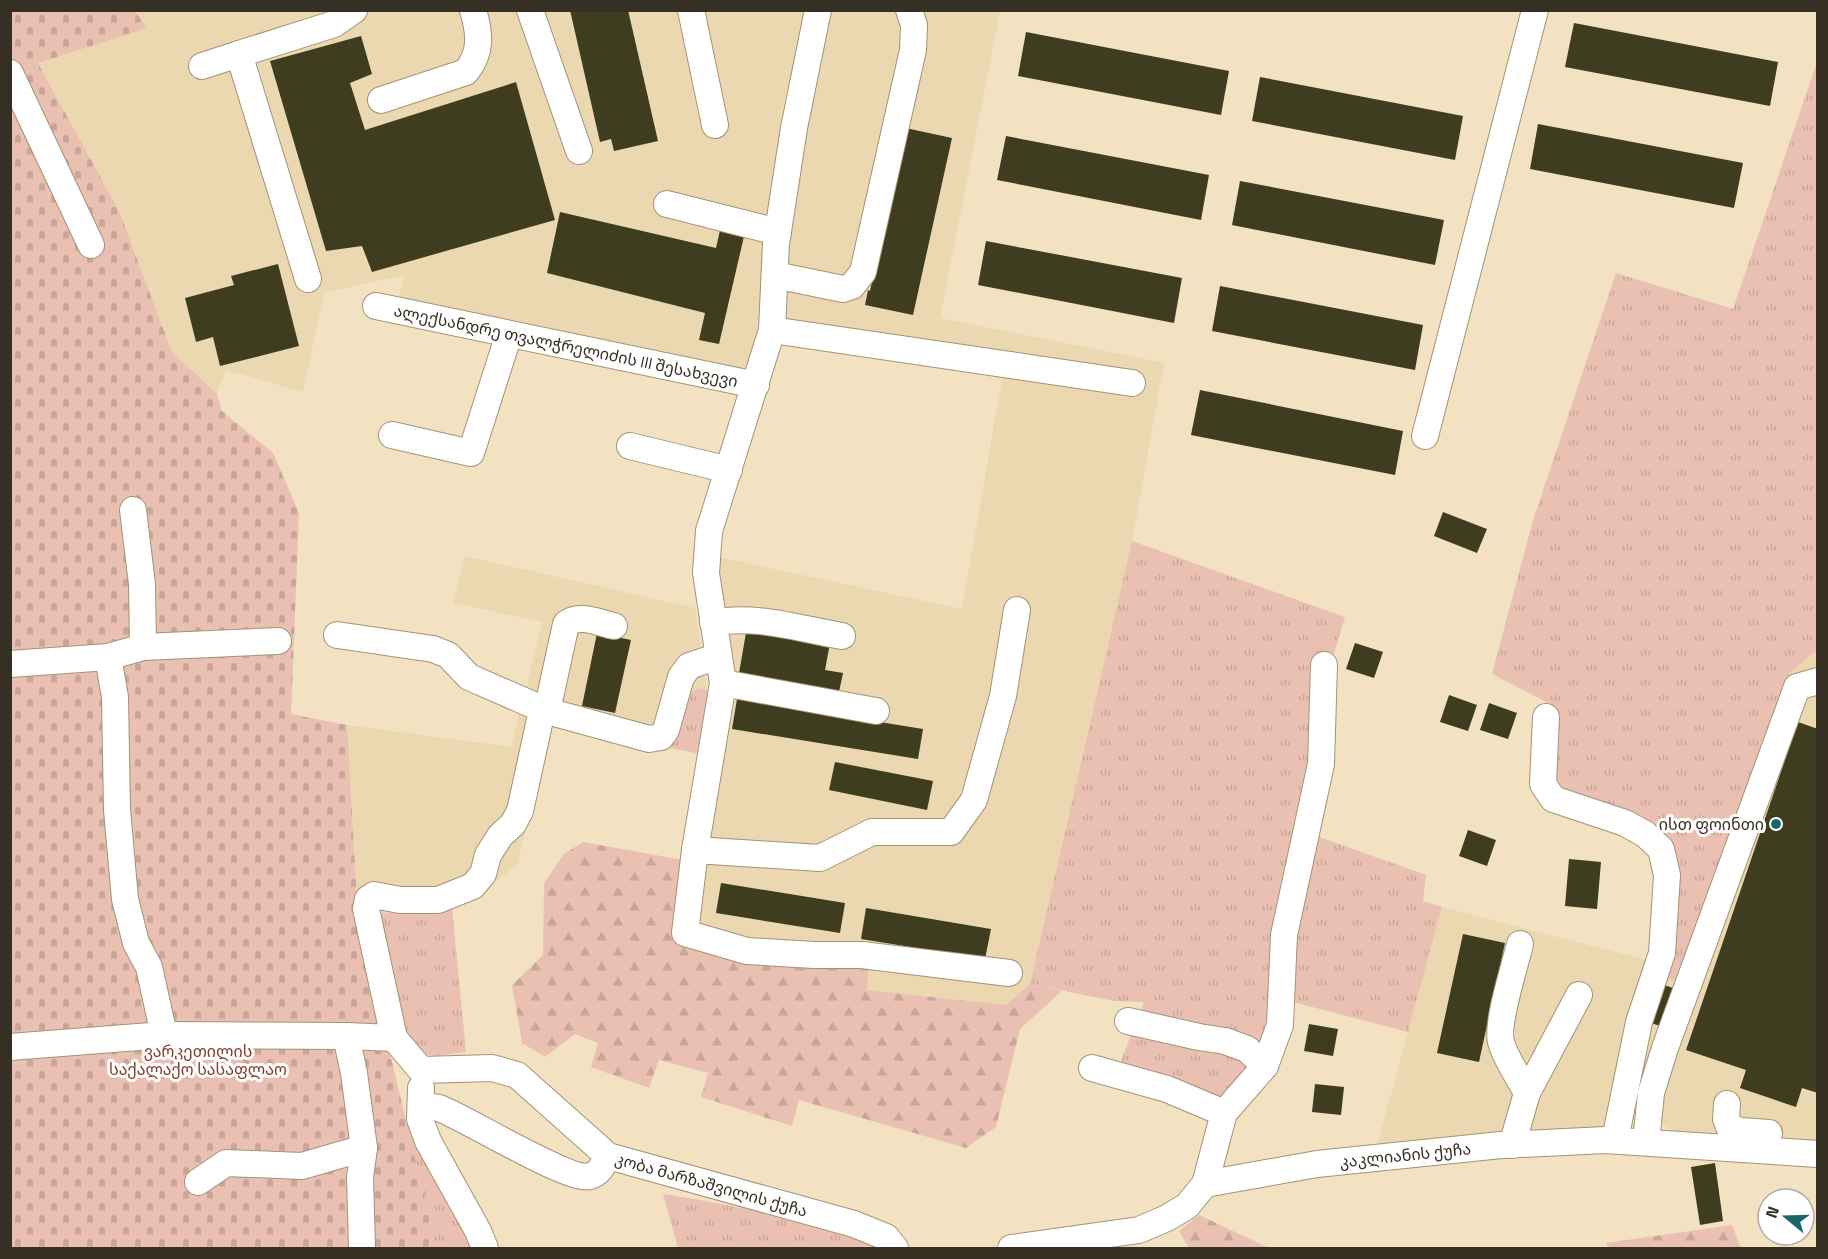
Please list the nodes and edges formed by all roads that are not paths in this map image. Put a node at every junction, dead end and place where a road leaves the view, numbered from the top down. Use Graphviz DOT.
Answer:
graph roads {
  1 [pos="354,10"];
  2 [pos="473,10"];
  3 [pos="530,10"];
  4 [pos="691,10"];
  5 [pos="818,10"];
  6 [pos="909,10"];
  7 [pos="1530,12"];
  8 [pos="239,54"];
  9 [pos="202,66"];
  10 [pos="10,73"];
  11 [pos="381,100"];
  12 [pos="715,125"];
  13 [pos="579,151"];
  14 [pos="667,204"];
  15 [pos="778,232"];
  16 [pos="92,245"];
  17 [pos="775,275"];
  18 [pos="308,279"];
  19 [pos="376,306"];
  20 [pos="772,330"];
  21 [pos="509,334"];
  22 [pos="1132,383"];
  23 [pos="756,385"];
  24 [pos="392,435"];
  25 [pos="1425,436"];
  26 [pos="630,446"];
  27 [pos="729,470"];
  28 [pos="133,510"];
  29 [pos="1017,610"];
  30 [pos="713,623"];
  31 [pos="614,626"];
  32 [pos="337,635"];
  33 [pos="842,636"];
  34 [pos="278,641"];
  35 [pos="143,647"];
  36 [pos="719,656"];
  37 [pos="108,657"];
  38 [pos="10,664"];
  39 [pos="1324,665"];
  40 [pos="1818,681"];
  41 [pos="723,683"];
  42 [pos="547,711"];
  43 [pos="876,711"];
  44 [pos="1546,717"];
  45 [pos="695,850"];
  46 [pos="1520,944"];
  47 [pos="1010,973"];
  48 [pos="1579,995"];
  49 [pos="1128,1021"];
  50 [pos="164,1035"];
  51 [pos="346,1036"];
  52 [pos="394,1038"];
  53 [pos="10,1047"];
  54 [pos="1265,1066"];
  55 [pos="1092,1068"];
  56 [pos="421,1070"];
  57 [pos="1527,1093"];
  58 [pos="1727,1104"];
  59 [pos="421,1105"];
  60 [pos="1224,1113"];
  61 [pos="1818,1138"];
  62 [pos="1615,1140"];
  63 [pos="1646,1142"];
  64 [pos="1512,1145"];
  65 [pos="364,1148"];
  66 [pos="1818,1154"];
  67 [pos="608,1156"];
  68 [pos="198,1182"];
  69 [pos="1205,1184"];
  70 [pos="362,1248"];
  71 [pos="485,1248"];
  72 [pos="896,1248"];
  73 [pos="1011,1248"];
  1 -- 8 [label="street"];
  2 -- 11 [label="street"];
  3 -- 13 [label="street"];
  4 -- 12 [label="street"];
  5 -- 15 [label="street, ალექსანდრე თვალჭრელიძის III შესახვევი"];
  6 -- 17 [label="street"];
  7 -- 25 [label="street"];
  8 -- 9 [label="street"];
  8 -- 18 [label="street"];
  10 -- 16 [label="street"];
  14 -- 15 [label="street"];
  15 -- 17 [label="street, ალექსანდრე თვალჭრელიძის III შესახვევი"];
  17 -- 20 [label="street, ალექსანდრე თვალჭრელიძის III შესახვევი"];
  19 -- 21 [label="street, ალექსანდრე თვალჭრელიძის III შესახვევი"];
  20 -- 22 [label="street"];
  20 -- 23 [label="street, ალექსანდრე თვალჭრელიძის III შესახვევი"];
  21 -- 23 [label="street, ალექსანდრე თვალჭრელიძის III შესახვევი"];
  21 -- 24 [label="street"];
  23 -- 27 [label="street, ალექსანდრე თვალჭრელიძის III შესახვევი"];
  26 -- 27 [label="street"];
  27 -- 30 [label="street, ალექსანდრე თვალჭრელიძის III შესახვევი"];
  28 -- 35 [label="street"];
  29 -- 45 [label="street"];
  30 -- 33 [label="street"];
  30 -- 36 [label="street, ალექსანდრე თვალჭრელიძის III შესახვევი"];
  31 -- 42 [label="street"];
  32 -- 42 [label="street"];
  34 -- 35 [label="street"];
  35 -- 37 [label="street"];
  36 -- 41 [label="street, ალექსანდრე თვალჭრელიძის III შესახვევი"];
  36 -- 42 [label="street"];
  37 -- 38 [label="street"];
  37 -- 50 [label="street"];
  39 -- 54 [label="street"];
  40 -- 63 [label="street"];
  41 -- 43 [label="street"];
  41 -- 45 [label="street, ალექსანდრე თვალჭრელიძის III შესახვევი"];
  42 -- 52 [label="street"];
  44 -- 62 [label="street"];
  45 -- 47 [label="street, ალექსანდრე თვალჭრელიძის III შესახვევი"];
  46 -- 57 [label="street"];
  48 -- 57 [label="street"];
  49 -- 54 [label="street"];
  50 -- 51 [label="street"];
  50 -- 53 [label="street"];
  51 -- 52 [label="street"];
  51 -- 65 [label="street"];
  52 -- 56 [label="street"];
  54 -- 60 [label="street"];
  55 -- 60 [label="street"];
  56 -- 59 [label="street"];
  56 -- 67 [label="street, კობა მარზაშვილის ქუჩა"];
  57 -- 64 [label="street"];
  58 -- 61 [label="street"];
  59 -- 67 [label="street"];
  59 -- 71 [label="street"];
  60 -- 69 [label="street"];
  62 -- 63 [label="street, კაკლიანის ქუჩა"];
  62 -- 64 [label="street, კაკლიანის ქუჩა"];
  63 -- 66 [label="street, კაკლიანის ქუჩა"];
  64 -- 69 [label="street, კაკლიანის ქუჩა"];
  65 -- 68 [label="street"];
  65 -- 70 [label="street"];
  67 -- 72 [label="street, კობა მარზაშვილის ქუჩა"];
  69 -- 73 [label="street"];
}
